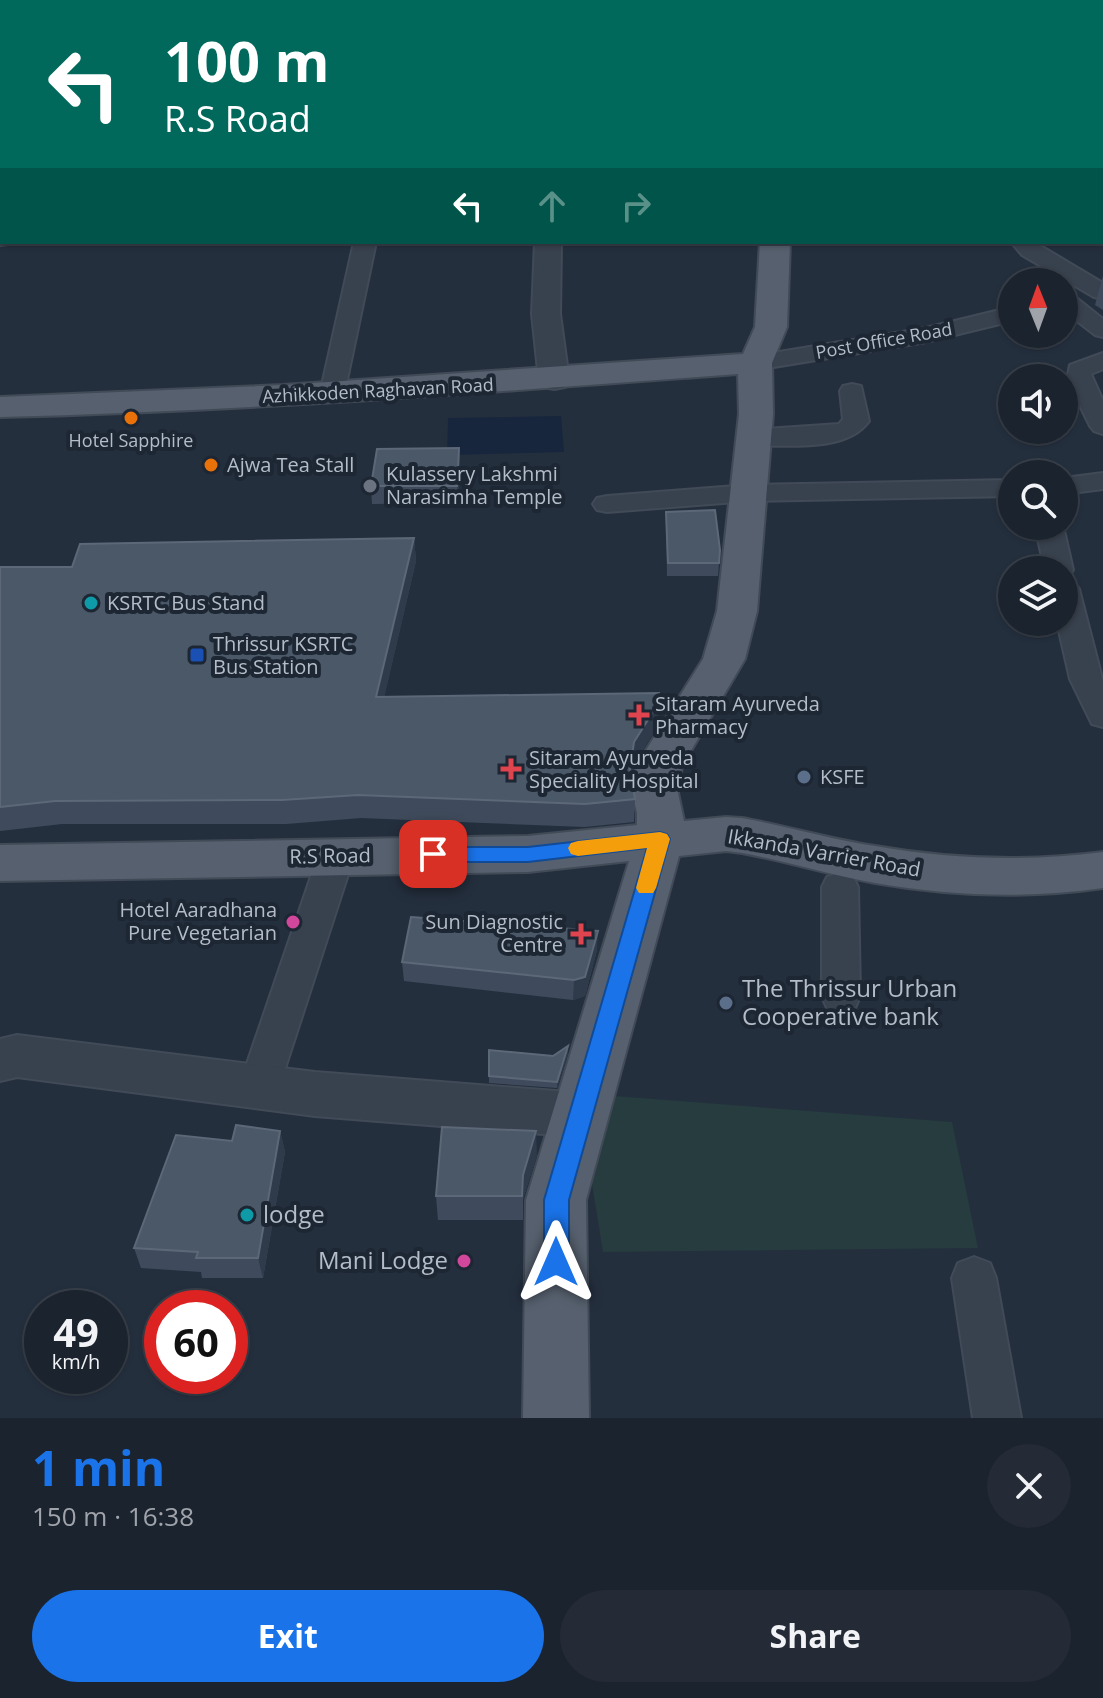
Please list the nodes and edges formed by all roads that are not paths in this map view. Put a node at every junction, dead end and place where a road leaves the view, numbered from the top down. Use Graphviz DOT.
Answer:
graph roads {
  1 [pos="365,244"];
  2 [pos="548,244"];
  3 [pos="775,244"];
  4 [pos="1024,244"];
  5 [pos="1103,292"];
  6 [pos="1078,298"];
  7 [pos="1078,311"];
  8 [pos="998,317"];
  9 [pos="1103,330"];
  10 [pos="1103,360"];
  11 [pos="755,363"];
  12 [pos="554,380"];
  13 [pos="852,391"];
  14 [pos="332,394"];
  15 [pos="0,407"];
  16 [pos="1103,426"];
  17 [pos="753,438"];
  18 [pos="1103,481"];
  19 [pos="1078,484"];
  20 [pos="998,488"];
  21 [pos="749,493"];
  22 [pos="607,504"];
  23 [pos="1075,636"];
  24 [pos="1103,716"];
  25 [pos="660,839"];
  26 [pos="336,856"];
  27 [pos="0,863"];
  28 [pos="1103,870"];
  29 [pos="840,887"];
  30 [pos="1103,897"];
  31 [pos="841,997"];
  32 [pos="0,1060"];
  33 [pos="259,1087"];
  34 [pos="581,1115"];
  35 [pos="974,1278"];
  36 [pos="556,1418"];
  37 [pos="997,1418"];
  1 -- 14 [label="street"];
  2 -- 12 [label="street"];
  3 -- 11 [label="main road"];
  4 -- 5 [label="street"];
  5 -- 6 [label="street"];
  7 -- 9 [label="street"];
  8 -- 11 [label="street, Post Office Road"];
  10 -- 16 [label="street"];
  11 -- 12 [label="main road, Azhikkoden Raghavan Road"];
  11 -- 17 [label="main road"];
  12 -- 14 [label="main road, Azhikkoden Raghavan Road"];
  13 -- 17 [label="street"];
  14 -- 15 [label="main road, Azhikkoden Raghavan Road"];
  17 -- 21 [label="main road"];
  18 -- 19 [label="street"];
  20 -- 21 [label="street"];
  21 -- 22 [label="street"];
  21 -- 25 [label="main road"];
  23 -- 24 [label="street"];
  25 -- 26 [label="main road, R.S Road"];
  25 -- 28 [label="main road, Ikkanda Varrier Road"];
  25 -- 29 [label="main road, Ikkanda Varrier Road"];
  25 -- 34 [label="main road"];
  26 -- 27 [label="main road, R.S Road"];
  26 -- 33 [label="street"];
  29 -- 30 [label="main road, Ikkanda Varrier Road"];
  29 -- 31 [label="street"];
  32 -- 33 [label="street"];
  33 -- 34 [label="street"];
  34 -- 36 [label="main road"];
  35 -- 37 [label="street"];
}
